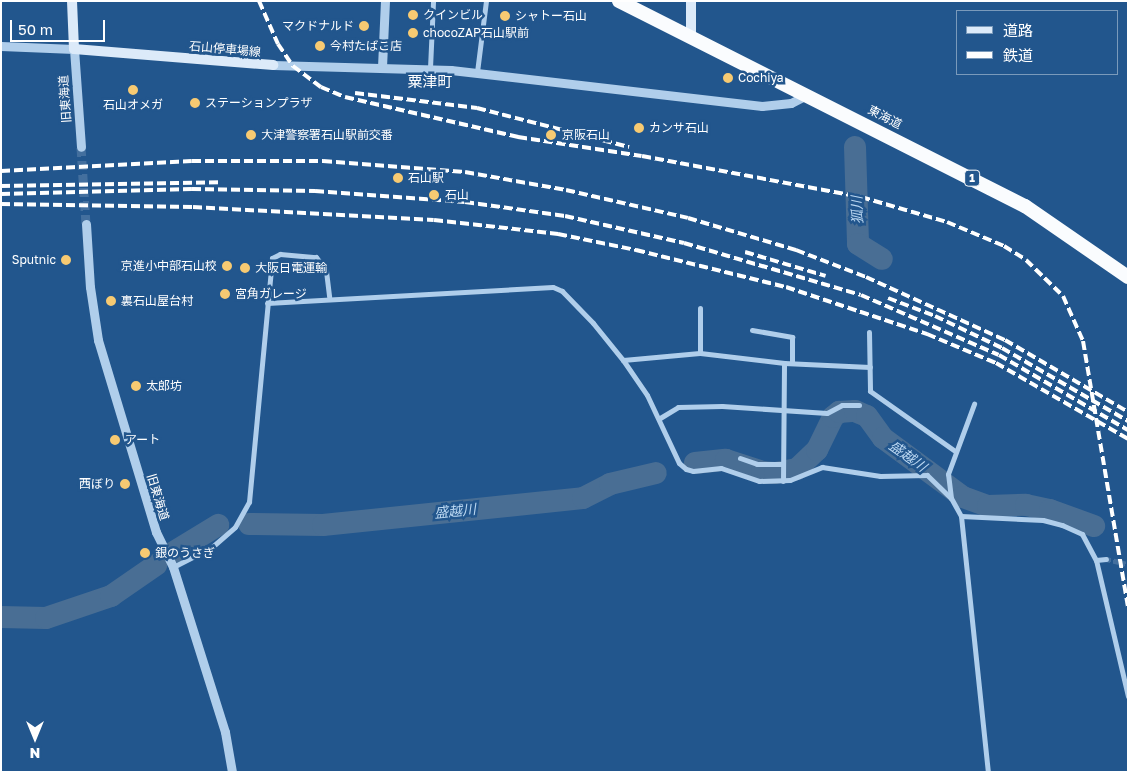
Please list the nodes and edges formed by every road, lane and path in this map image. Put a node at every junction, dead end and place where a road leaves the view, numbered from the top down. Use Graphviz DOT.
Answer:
graph roads {
  1 [pos="72,1"];
  2 [pos="385,1"];
  3 [pos="433,1"];
  4 [pos="486,1"];
  5 [pos="619,1"];
  6 [pos="691,1"];
  7 [pos="691,37"];
  8 [pos="1,46"];
  9 [pos="74,49"];
  10 [pos="273,65"];
  11 [pos="382,67"];
  12 [pos="430,68"];
  13 [pos="477,72"];
  14 [pos="807,95"];
  15 [pos="80,147"];
  16 [pos="86,224"];
  17 [pos="1128,277"];
  18 [pos="329,298"];
  19 [pos="267,303"];
  20 [pos="700,308"];
  21 [pos="752,330"];
  22 [pos="869,332"];
  23 [pos="700,353"];
  24 [pos="622,360"];
  25 [pos="784,363"];
  26 [pos="792,363"];
  27 [pos="870,366"];
  28 [pos="974,404"];
  29 [pos="858,405"];
  30 [pos="782,410"];
  31 [pos="660,418"];
  32 [pos="955,452"];
  33 [pos="740,458"];
  34 [pos="782,465"];
  35 [pos="783,480"];
  36 [pos="951,497"];
  37 [pos="961,516"];
  38 [pos="1106,559"];
  39 [pos="1096,560"];
  40 [pos="173,567"];
  41 [pos="1128,696"];
  42 [pos="232,772"];
  43 [pos="988,772"];
  1 -- 9 [label="main road"];
  2 -- 11 [label="street"];
  3 -- 12 [label="street"];
  4 -- 13 [label="street"];
  5 -- 7 [label="highway, 東海道 / 1"];
  6 -- 7 [label="main road"];
  7 -- 14 [label="highway, 東海道 / 1"];
  8 -- 9 [label="street"];
  9 -- 10 [label="main road, 石山停車場線"];
  9 -- 15 [label="street, 旧東海道"];
  10 -- 11 [label="street"];
  11 -- 12 [label="street"];
  12 -- 13 [label="street"];
  13 -- 14 [label="street"];
  14 -- 17 [label="highway, 東海道 / 1"];
  16 -- 40 [label="street, 旧東海道"];
  18 -- 19 [label="street"];
  18 -- 19 [label="street"];
  18 -- 24 [label="street"];
  19 -- 40 [label="street"];
  20 -- 23 [label="street"];
  21 -- 26 [label="street"];
  22 -- 27 [label="street"];
  23 -- 24 [label="street"];
  23 -- 25 [label="street"];
  24 -- 31 [label="street"];
  25 -- 26 [label="street"];
  25 -- 30 [label="street"];
  26 -- 27 [label="street"];
  27 -- 32 [label="street"];
  28 -- 32 [label="street"];
  29 -- 30 [label="street"];
  30 -- 31 [label="street"];
  30 -- 34 [label="street"];
  31 -- 35 [label="street"];
  32 -- 36 [label="street"];
  33 -- 34 [label="street"];
  34 -- 35 [label="street"];
  35 -- 36 [label="street"];
  36 -- 37 [label="street"];
  37 -- 39 [label="street"];
  37 -- 43 [label="street"];
  38 -- 39 [label="street"];
  39 -- 41 [label="street"];
  40 -- 42 [label="street, 旧東海道"];
}
